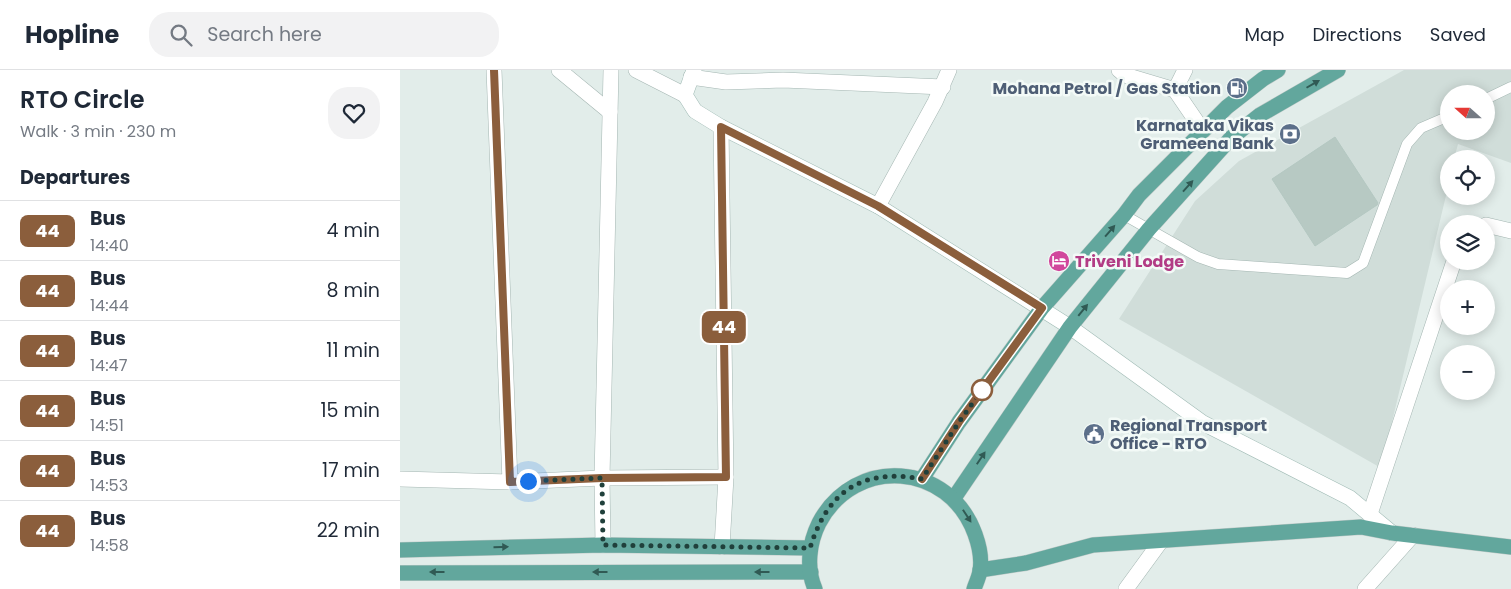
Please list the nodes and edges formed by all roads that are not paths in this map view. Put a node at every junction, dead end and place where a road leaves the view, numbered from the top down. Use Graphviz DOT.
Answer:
graph roads {
  1 [pos="494,70"];
  2 [pos="560,70"];
  3 [pos="611,70"];
  4 [pos="636,70"];
  5 [pos="949,70"];
  6 [pos="1119,70"];
  7 [pos="1185,70"];
  8 [pos="1278,70"];
  9 [pos="1338,70"];
  10 [pos="692,74"];
  11 [pos="1264,74"];
  12 [pos="785,75"];
  13 [pos="871,76"];
  14 [pos="943,86"];
  15 [pos="1511,87"];
  16 [pos="1175,90"];
  17 [pos="686,95"];
  18 [pos="1495,95"];
  19 [pos="610,112"];
  20 [pos="1440,120"];
  21 [pos="721,127"];
  22 [pos="1203,131"];
  23 [pos="878,206"];
  24 [pos="1124,215"];
  25 [pos="1495,227"];
  26 [pos="1148,229"];
  27 [pos="1511,231"];
  28 [pos="1451,270"];
  29 [pos="1042,308"];
  30 [pos="1070,327"];
  31 [pos="726,477"];
  32 [pos="602,478"];
  33 [pos="400,479"];
  34 [pos="922,479"];
  35 [pos="510,482"];
  36 [pos="954,498"];
  37 [pos="1370,514"];
  38 [pos="1392,533"];
  39 [pos="1414,535"];
  40 [pos="1161,541"];
  41 [pos="603,545"];
  42 [pos="722,547"];
  43 [pos="1511,547"];
  44 [pos="810,548"];
  45 [pos="400,550"];
  46 [pos="980,570"];
  47 [pos="400,572"];
  48 [pos="811,572"];
  49 [pos="815,589"];
  50 [pos="974,589"];
  51 [pos="1126,589"];
  52 [pos="1365,589"];
  1 -- 35 [label="street"];
  2 -- 19 [label="street"];
  3 -- 19 [label="street"];
  4 -- 17 [label="street"];
  5 -- 14 [label="street"];
  6 -- 16 [label="street"];
  7 -- 16 [label="street"];
  8 -- 11 [label="main road"];
  26 -- 9 [label="main road, one-way"];
  10 -- 12 [label="street"];
  10 -- 17 [label="street"];
  11 -- 22 [label="main road"];
  12 -- 13 [label="street"];
  13 -- 14 [label="street"];
  14 -- 23 [label="street"];
  15 -- 18 [label="lane"];
  16 -- 22 [label="street"];
  17 -- 21 [label="street"];
  19 -- 32 [label="street"];
  20 -- 26 [label="lane"];
  21 -- 23 [label="street"];
  21 -- 31 [label="street"];
  22 -- 24 [label="main road"];
  23 -- 29 [label="street"];
  24 -- 26 [label="lane"];
  29 -- 24 [label="main road, one-way"];
  25 -- 27 [label="street"];
  30 -- 26 [label="main road, one-way"];
  28 -- 37 [label="street"];
  29 -- 30 [label="street"];
  29 -- 34 [label="main road"];
  36 -- 30 [label="main road, one-way"];
  30 -- 37 [label="street"];
  31 -- 32 [label="street"];
  31 -- 42 [label="street"];
  32 -- 35 [label="street"];
  32 -- 41 [label="street"];
  33 -- 35 [label="street"];
  34 -- 36 [label="main road"];
  34 -- 44 [label="main road"];
  36 -- 46 [label="main road, one-way"];
  37 -- 38 [label="street"];
  38 -- 39 [label="main road"];
  38 -- 40 [label="main road"];
  39 -- 43 [label="main road"];
  39 -- 52 [label="street"];
  40 -- 46 [label="main road"];
  40 -- 51 [label="street"];
  41 -- 42 [label="main road"];
  45 -- 41 [label="main road, one-way"];
  42 -- 44 [label="main road"];
  44 -- 48 [label="main road"];
  46 -- 50 [label="main road"];
  48 -- 47 [label="main road, one-way"];
  48 -- 49 [label="main road"];
}
